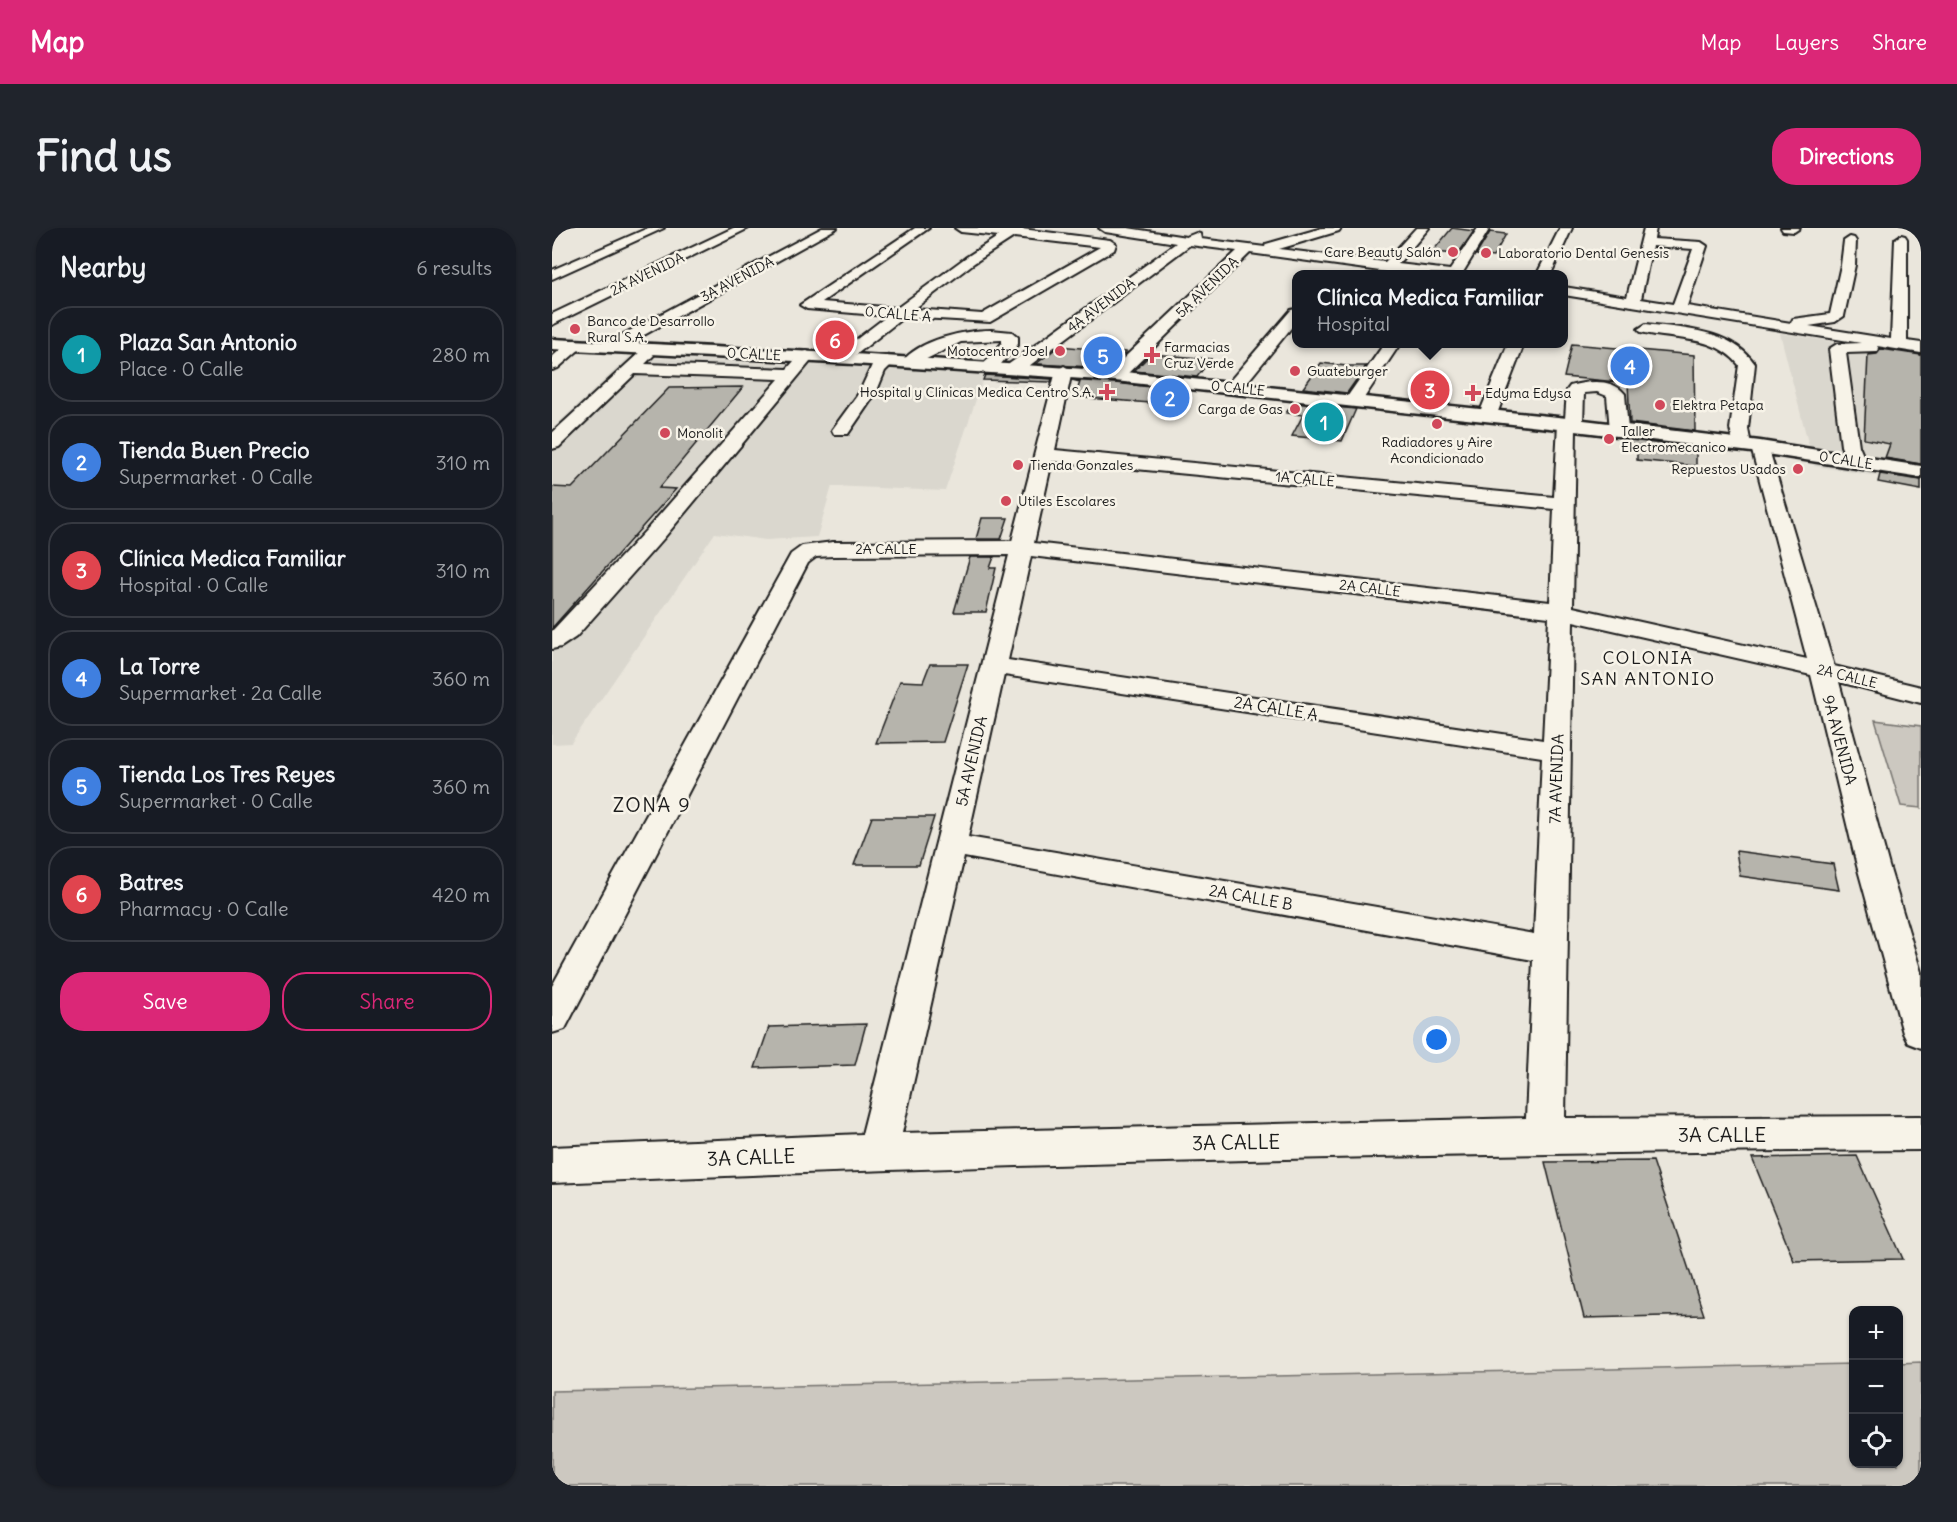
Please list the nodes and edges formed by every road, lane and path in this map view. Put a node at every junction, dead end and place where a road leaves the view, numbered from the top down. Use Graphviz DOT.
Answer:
graph roads {
  1 [pos="658,228"];
  2 [pos="743,228"];
  3 [pos="831,228"];
  4 [pos="923,228"];
  5 [pos="961,228"];
  6 [pos="1104,228"];
  7 [pos="1335,228"];
  8 [pos="1423,228"];
  9 [pos="1484,228"];
  10 [pos="1566,228"];
  11 [pos="1787,228"];
  12 [pos="1794,228"];
  13 [pos="1213,231"];
  14 [pos="1019,233"];
  15 [pos="1648,235"];
  16 [pos="1901,239"];
  17 [pos="1187,241"];
  18 [pos="1850,241"];
  19 [pos="1254,250"];
  20 [pos="1340,262"];
  21 [pos="1387,268"];
  22 [pos="957,270"];
  23 [pos="1333,270"];
  24 [pos="1405,270"];
  25 [pos="1458,270"];
  26 [pos="1546,270"];
  27 [pos="972,271"];
  28 [pos="552,275"];
  29 [pos="1568,292"];
  30 [pos="1633,301"];
  31 [pos="1680,309"];
  32 [pos="906,314"];
  33 [pos="1292,318"];
  34 [pos="552,320"];
  35 [pos="1788,327"];
  36 [pos="1646,329"];
  37 [pos="1899,345"];
  38 [pos="559,346"];
  39 [pos="1389,348"];
  40 [pos="1514,348"];
  41 [pos="1921,348"];
  42 [pos="653,349"];
  43 [pos="617,353"];
  44 [pos="807,356"];
  45 [pos="1921,357"];
  46 [pos="848,358"];
  47 [pos="887,361"];
  48 [pos="910,362"];
  49 [pos="552,365"];
  50 [pos="989,367"];
  51 [pos="1015,368"];
  52 [pos="631,369"];
  53 [pos="1064,371"];
  54 [pos="790,374"];
  55 [pos="1115,376"];
  56 [pos="1234,387"];
  57 [pos="1353,400"];
  58 [pos="1488,414"];
  59 [pos="1570,424"];
  60 [pos="841,430"];
  61 [pos="1619,430"];
  62 [pos="552,443"];
  63 [pos="1751,446"];
  64 [pos="1045,455"];
  65 [pos="1856,462"];
  66 [pos="1921,472"];
  67 [pos="1565,504"];
  68 [pos="1023,548"];
  69 [pos="1562,611"];
  70 [pos="552,642"];
  71 [pos="994,666"];
  72 [pos="1821,669"];
  73 [pos="1921,695"];
  74 [pos="1557,751"];
  75 [pos="951,844"];
  76 [pos="1551,950"];
  77 [pos="552,1019"];
  78 [pos="1921,1034"];
  79 [pos="1921,1133"];
  80 [pos="1545,1134"];
  81 [pos="878,1151"];
  82 [pos="552,1165"];
  1 -- 28 [label="street"];
  2 -- 34 [label="street, 2A AVENIDA"];
  3 -- 43 [label="street, 3A AVENIDA"];
  4 -- 32 [label="street, 0 CALLE A"];
  5 -- 14 [label="street"];
  6 -- 17 [label="street"];
  7 -- 19 [label="street"];
  8 -- 21 [label="street"];
  9 -- 25 [label="street"];
  10 -- 26 [label="street"];
  11 -- 12 [label="street"];
  13 -- 17 [label="street"];
  14 -- 22 [label="street"];
  14 -- 27 [label="street"];
  14 -- 32 [label="street, 0 CALLE A"];
  15 -- 30 [label="street"];
  15 -- 31 [label="street"];
  16 -- 37 [label="street"];
  17 -- 19 [label="street"];
  17 -- 51 [label="street, 4A AVENIDA"];
  18 -- 35 [label="street"];
  19 -- 20 [label="street"];
  19 -- 55 [label="street, 5A AVENIDA"];
  20 -- 21 [label="street"];
  20 -- 23 [label="street"];
  21 -- 24 [label="street"];
  22 -- 27 [label="street"];
  22 -- 32 [label="street"];
  27 -- 32 [label="street"];
  29 -- 30 [label="street"];
  30 -- 31 [label="street"];
  31 -- 35 [label="street"];
  32 -- 46 [label="street"];
  33 -- 56 [label="street"];
  35 -- 37 [label="street"];
  36 -- 63 [label="street, 9A AVENIDA"];
  37 -- 41 [label="street"];
  38 -- 43 [label="main road, 0 CALLE"];
  38 -- 49 [label="street"];
  39 -- 57 [label="street"];
  40 -- 58 [label="street"];
  42 -- 43 [label="main road, 0 CALLE"];
  42 -- 44 [label="main road, 0 CALLE"];
  42 -- 52 [label="street"];
  44 -- 46 [label="main road, 0 CALLE"];
  44 -- 54 [label="street"];
  45 -- 65 [label="street"];
  46 -- 47 [label="main road, 0 CALLE"];
  47 -- 48 [label="main road, 0 CALLE"];
  47 -- 60 [label="street"];
  48 -- 50 [label="main road, 0 CALLE"];
  48 -- 50 [label="street"];
  50 -- 51 [label="main road, 0 CALLE"];
  51 -- 53 [label="main road, 0 CALLE"];
  52 -- 54 [label="street"];
  52 -- 62 [label="street"];
  53 -- 55 [label="main road, 0 CALLE"];
  53 -- 64 [label="street, 5A AVENIDA"];
  54 -- 70 [label="street"];
  55 -- 56 [label="main road, 0 CALLE"];
  56 -- 57 [label="main road, 0 CALLE"];
  57 -- 58 [label="main road, 0 CALLE"];
  58 -- 59 [label="main road, 0 CALLE"];
  59 -- 61 [label="main road, 0 CALLE"];
  59 -- 61 [label="street, 7A AVENIDA"];
  59 -- 67 [label="street, 7A AVENIDA"];
  61 -- 63 [label="main road, 0 CALLE"];
  63 -- 65 [label="main road, 0 CALLE"];
  63 -- 72 [label="street, 9A AVENIDA"];
  64 -- 67 [label="street, 1A CALLE"];
  64 -- 68 [label="street, 5A AVENIDA"];
  65 -- 66 [label="main road, 0 CALLE"];
  67 -- 69 [label="street, 7A AVENIDA"];
  68 -- 69 [label="street, 2A CALLE"];
  68 -- 71 [label="street, 5A AVENIDA"];
  68 -- 77 [label="street, 2A CALLE"];
  69 -- 72 [label="street, 2A CALLE"];
  69 -- 74 [label="street, 7A AVENIDA"];
  71 -- 74 [label="street, 2A CALLE A"];
  71 -- 75 [label="street, 5A AVENIDA"];
  72 -- 73 [label="street, 2A CALLE"];
  72 -- 78 [label="street, 9A AVENIDA"];
  74 -- 76 [label="street, 7A AVENIDA"];
  75 -- 76 [label="street, 2A CALLE B"];
  75 -- 81 [label="street, 5A AVENIDA"];
  76 -- 80 [label="street, 7A AVENIDA"];
  79 -- 80 [label="street, 3A CALLE"];
  80 -- 81 [label="street, 3A CALLE"];
  81 -- 82 [label="street, 3A CALLE"];
}
